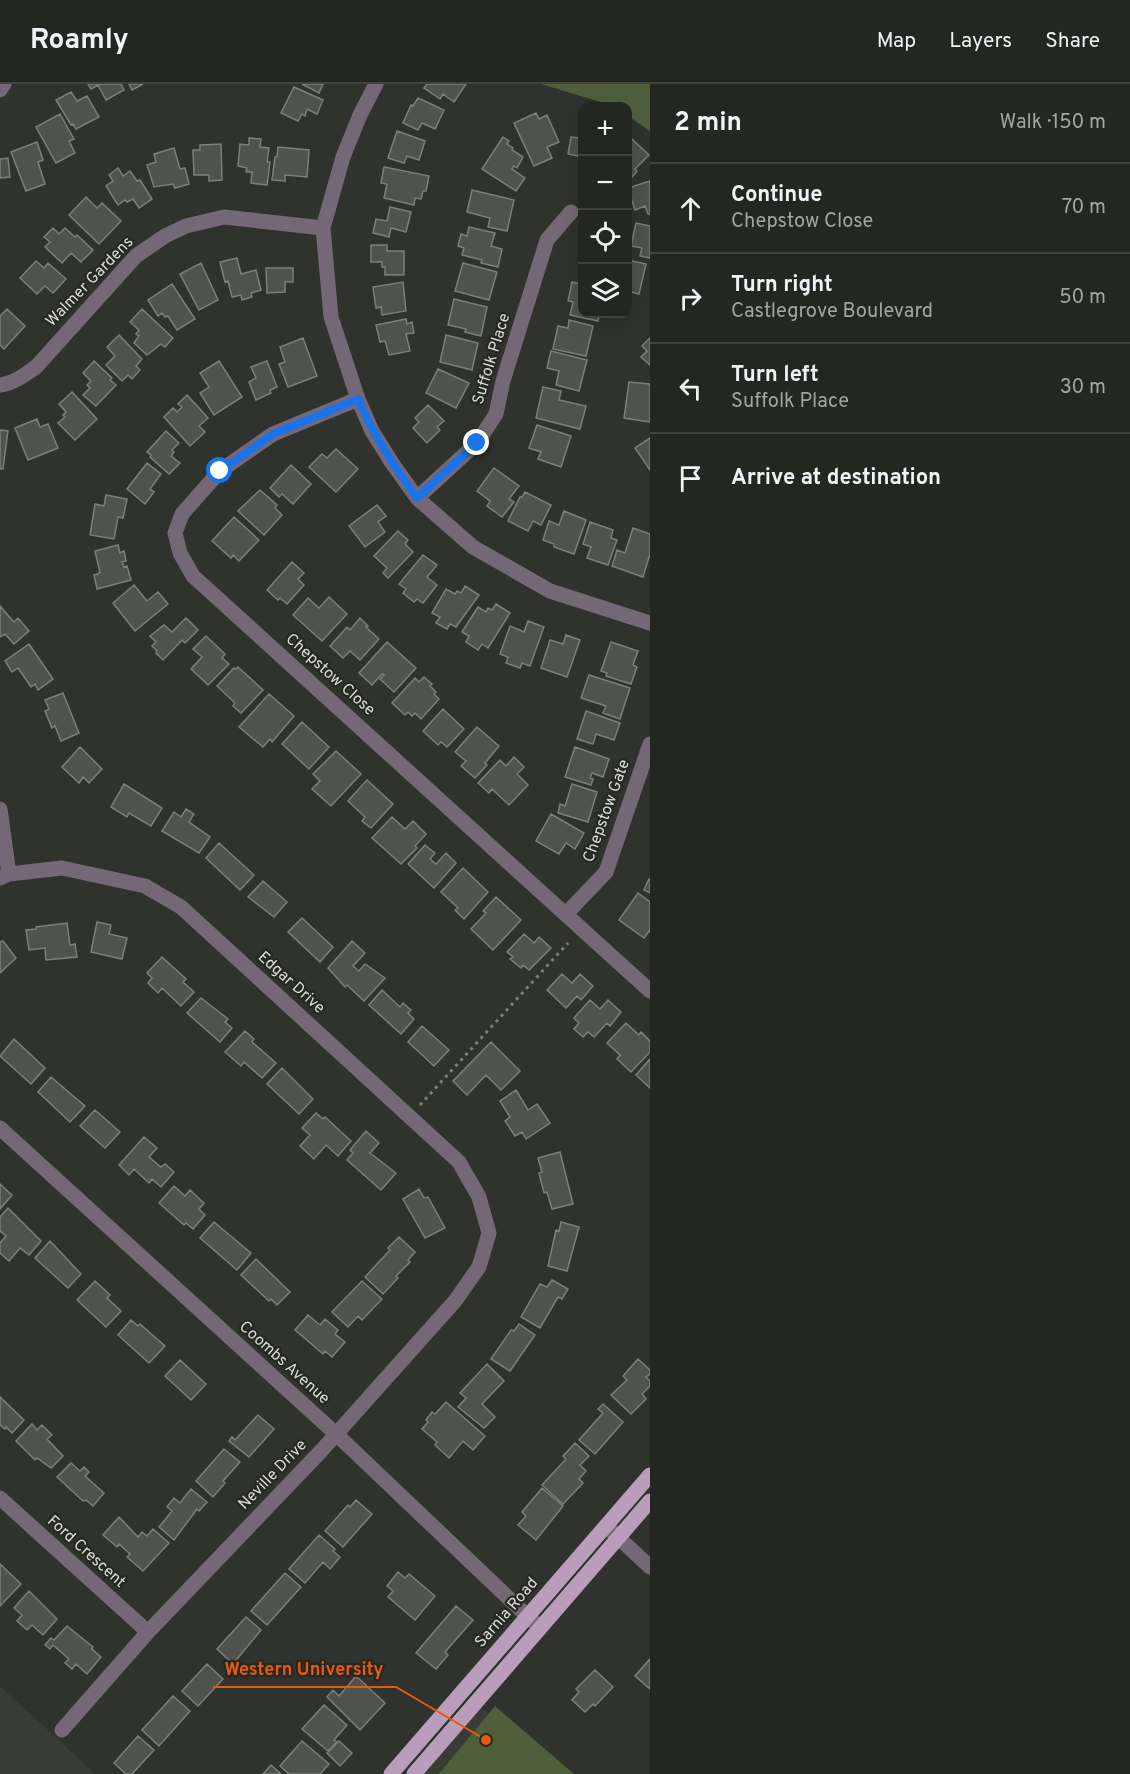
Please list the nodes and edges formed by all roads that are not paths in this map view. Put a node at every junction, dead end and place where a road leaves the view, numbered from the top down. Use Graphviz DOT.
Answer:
graph roads {
  1 [pos="4,84"];
  2 [pos="376,84"];
  3 [pos="0,90"];
  4 [pos="571,212"];
  5 [pos="323,228"];
  6 [pos="0,385"];
  7 [pos="358,399"];
  8 [pos="417,498"];
  9 [pos="650,623"];
  10 [pos="650,744"];
  11 [pos="0,810"];
  12 [pos="4,876"];
  13 [pos="567,913"];
  14 [pos="650,991"];
  15 [pos="0,1128"];
  16 [pos="489,1233"];
  17 [pos="336,1434"];
  18 [pos="650,1475"];
  19 [pos="0,1498"];
  20 [pos="650,1501"];
  21 [pos="606,1526"];
  22 [pos="618,1537"];
  23 [pos="650,1567"];
  24 [pos="528,1615"];
  25 [pos="540,1628"];
  26 [pos="148,1632"];
  27 [pos="62,1730"];
  28 [pos="391,1774"];
  29 [pos="414,1774"];
  1 -- 3 [label="street"];
  2 -- 5 [label="street"];
  4 -- 8 [label="street, Suffolk Place"];
  5 -- 6 [label="street, Walmer Gardens"];
  5 -- 7 [label="street"];
  7 -- 8 [label="street"];
  7 -- 13 [label="street, Chepstow Close"];
  8 -- 9 [label="street"];
  10 -- 13 [label="street, Chepstow Gate"];
  11 -- 12 [label="street"];
  12 -- 16 [label="street, Edgar Drive"];
  13 -- 14 [label="street, Chepstow Close"];
  15 -- 17 [label="street, Coombs Avenue"];
  16 -- 17 [label="street, Neville Drive"];
  17 -- 24 [label="street, Coombs Avenue"];
  17 -- 26 [label="street, Neville Drive"];
  18 -- 21 [label="main road, Sarnia Road"];
  19 -- 26 [label="street, Ford Crescent"];
  20 -- 22 [label="main road"];
  21 -- 22 [label="street"];
  21 -- 24 [label="main road, Sarnia Road"];
  22 -- 23 [label="street"];
  22 -- 25 [label="main road"];
  24 -- 25 [label="street, Coombs Avenue"];
  24 -- 28 [label="main road, Sarnia Road"];
  25 -- 29 [label="main road"];
  26 -- 27 [label="street, Neville Drive"];
}
